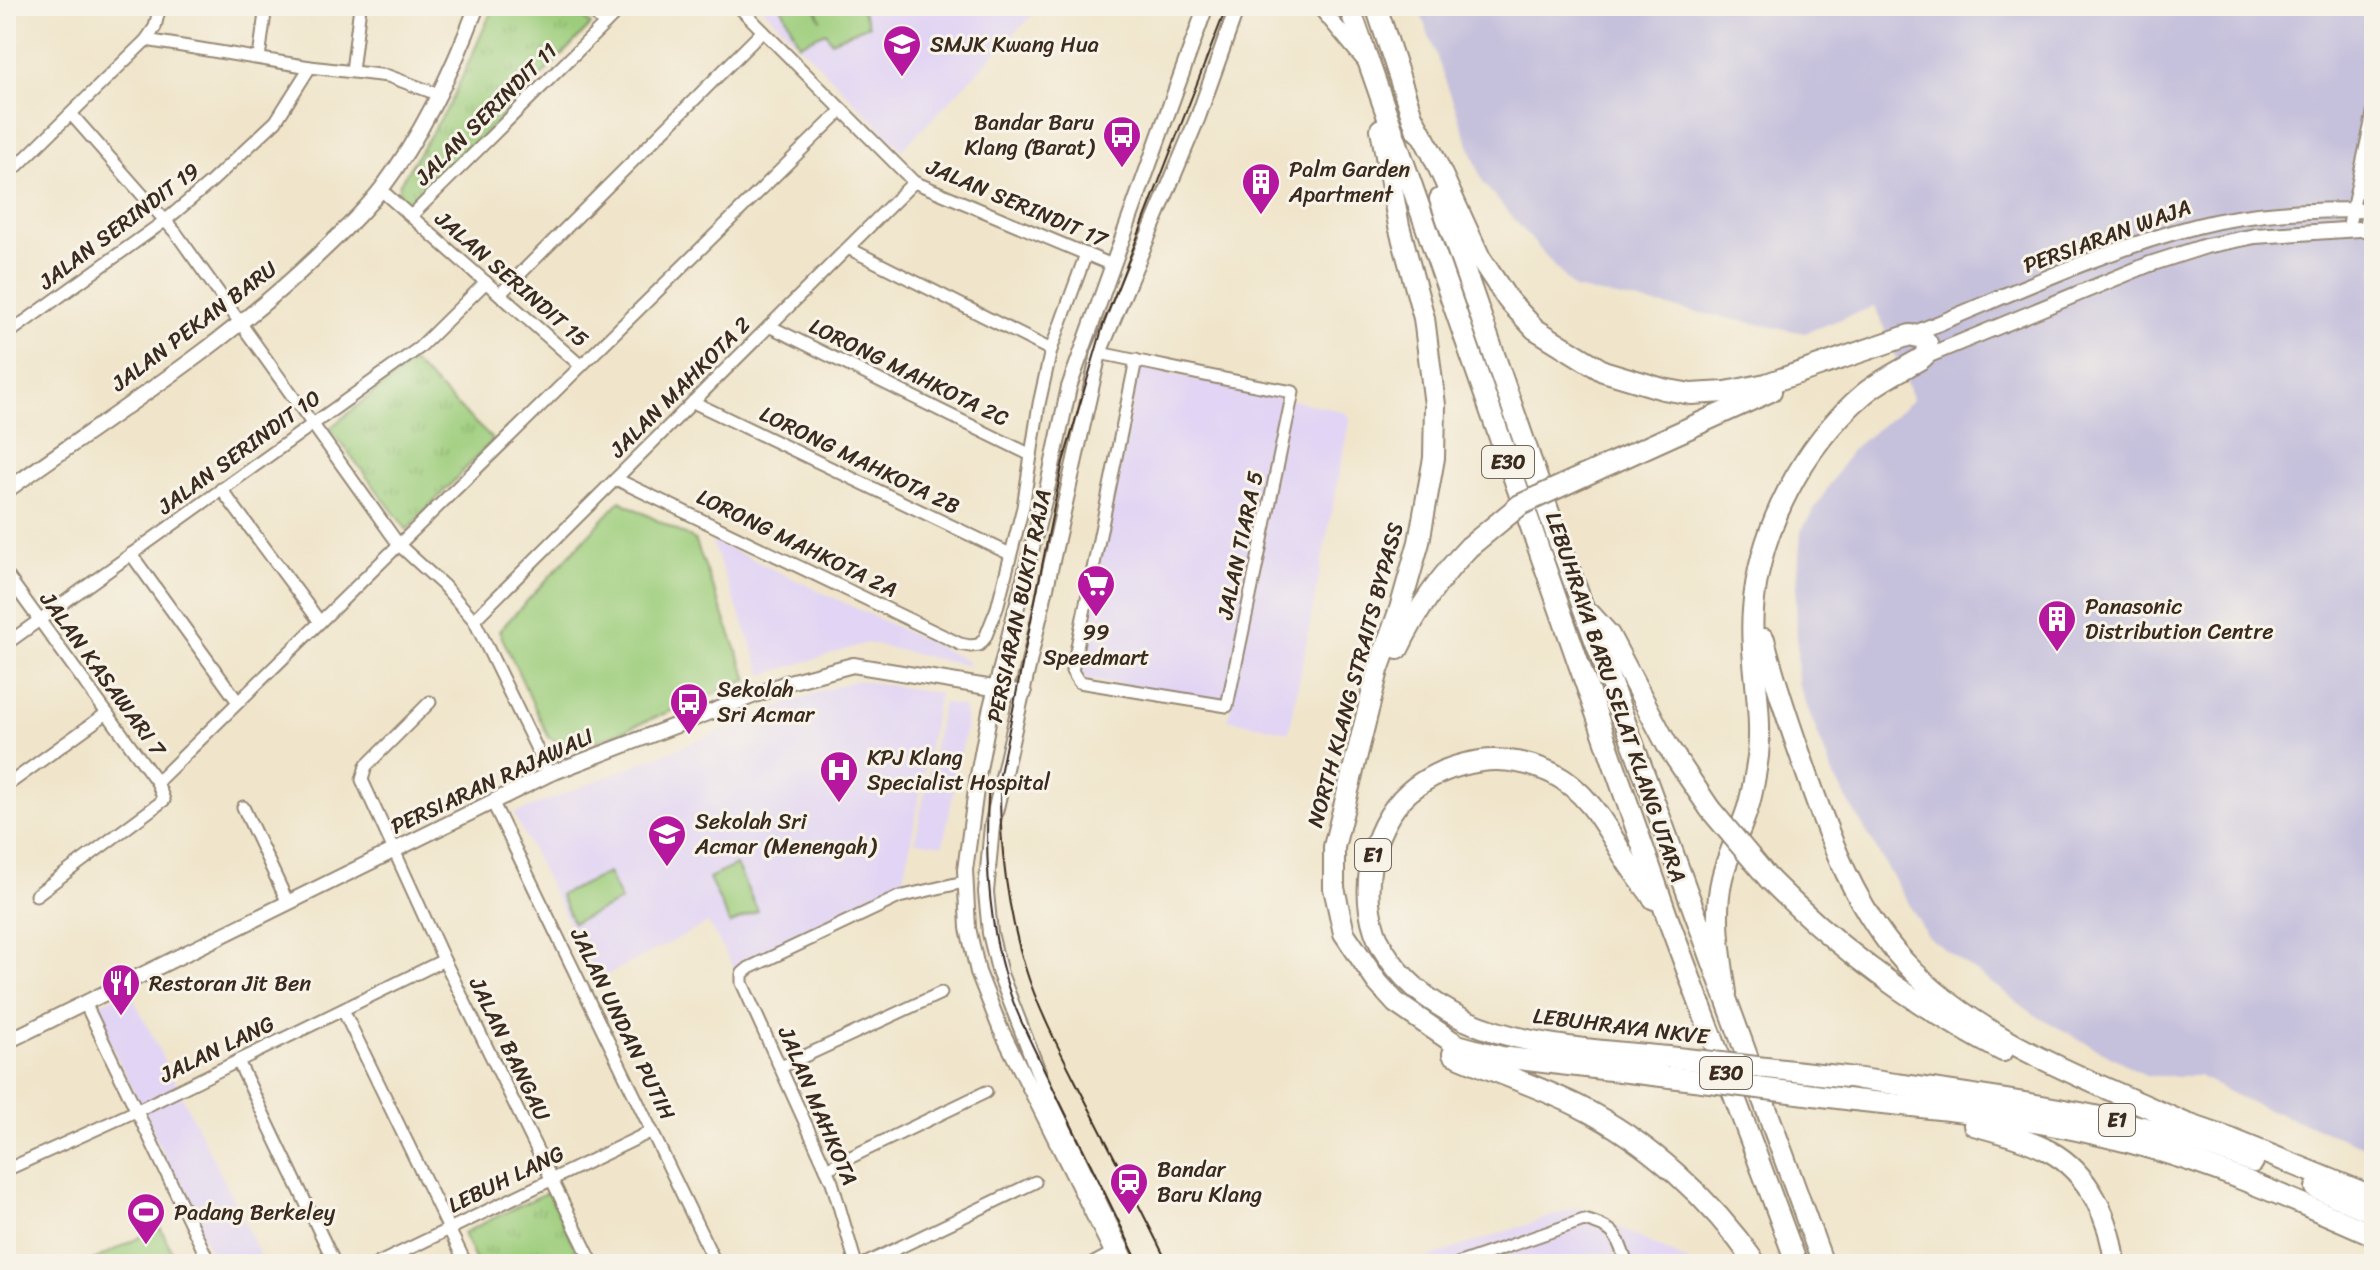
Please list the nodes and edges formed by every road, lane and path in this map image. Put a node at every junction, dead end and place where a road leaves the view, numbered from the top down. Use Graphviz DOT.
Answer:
graph roads {
  1 [pos="160,6"];
  2 [pos="266,6"];
  3 [pos="360,6"];
  4 [pos="477,6"];
  5 [pos="586,6"];
  6 [pos="623,6"];
  7 [pos="738,6"];
  8 [pos="1206,6"];
  9 [pos="1241,6"];
  10 [pos="1319,6"];
  11 [pos="1349,6"];
  12 [pos="1376,6"];
  13 [pos="605,24"];
  14 [pos="763,31"];
  15 [pos="146,40"];
  16 [pos="259,58"];
  17 [pos="1370,66"];
  18 [pos="310,67"];
  19 [pos="352,71"];
  20 [pos="440,95"];
  21 [pos="2374,109"];
  22 [pos="842,110"];
  23 [pos="72,115"];
  24 [pos="1413,118"];
  25 [pos="6,177"];
  26 [pos="914,182"];
  27 [pos="2374,185"];
  28 [pos="381,190"];
  29 [pos="2351,210"];
  30 [pos="2371,210"];
  31 [pos="411,216"];
  32 [pos="166,220"];
  33 [pos="2369,228"];
  34 [pos="2348,229"];
  35 [pos="848,248"];
  36 [pos="1086,254"];
  37 [pos="1112,265"];
  38 [pos="486,282"];
  39 [pos="500,294"];
  40 [pos="239,324"];
  41 [pos="769,326"];
  42 [pos="6,335"];
  43 [pos="1910,335"];
  44 [pos="1051,350"];
  45 [pos="1099,353"];
  46 [pos="1922,358"];
  47 [pos="1136,360"];
  48 [pos="581,366"];
  49 [pos="1813,369"];
  50 [pos="693,402"];
  51 [pos="312,425"];
  52 [pos="1031,455"];
  53 [pos="616,479"];
  54 [pos="221,489"];
  55 [pos="6,491"];
  56 [pos="399,545"];
  57 [pos="131,554"];
  58 [pos="1010,554"];
  59 [pos="6,574"];
  60 [pos="1756,587"];
  61 [pos="1583,606"];
  62 [pos="40,620"];
  63 [pos="474,620"];
  64 [pos="320,622"];
  65 [pos="6,644"];
  66 [pos="996,688"];
  67 [pos="1024,693"];
  68 [pos="238,702"];
  69 [pos="430,702"];
  70 [pos="1368,710"];
  71 [pos="107,713"];
  72 [pos="549,774"];
  73 [pos="157,782"];
  74 [pos="6,786"];
  75 [pos="492,801"];
  76 [pos="243,807"];
  77 [pos="393,851"];
  78 [pos="964,882"];
  79 [pos="36,895"];
  80 [pos="288,903"];
  81 [pos="1668,919"];
  82 [pos="1344,933"];
  83 [pos="444,960"];
  84 [pos="941,993"];
  85 [pos="1726,993"];
  86 [pos="85,1003"];
  87 [pos="343,1010"];
  88 [pos="8,1040"];
  89 [pos="238,1061"];
  90 [pos="781,1067"];
  91 [pos="1669,1067"];
  92 [pos="986,1092"];
  93 [pos="1884,1103"];
  94 [pos="136,1111"];
  95 [pos="2182,1122"];
  96 [pos="652,1131"];
  97 [pos="826,1169"];
  98 [pos="6,1170"];
  99 [pos="551,1180"];
  100 [pos="1035,1182"];
  101 [pos="2374,1197"];
  102 [pos="2374,1213"];
  103 [pos="449,1229"];
  104 [pos="2374,1235"];
  105 [pos="1118,1261"];
  106 [pos="210,1264"];
  107 [pos="335,1264"];
  108 [pos="377,1264"];
  109 [pos="466,1264"];
  110 [pos="593,1264"];
  111 [pos="716,1264"];
  112 [pos="856,1264"];
  113 [pos="865,1264"];
  114 [pos="1092,1264"];
  115 [pos="1457,1264"];
  116 [pos="1627,1264"];
  117 [pos="1756,1264"];
  118 [pos="1797,1264"];
  119 [pos="1823,1264"];
  120 [pos="2115,1264"];
  1 -- 15 [label="street"];
  2 -- 16 [label="street"];
  3 -- 19 [label="street"];
  4 -- 20 [label="street, JALAN PEKAN BARU"];
  5 -- 13 [label="street"];
  6 -- 13 [label="street, JALAN SERINDIT 11"];
  7 -- 14 [label="street, JALAN SERINDIT 17"];
  8 -- 37 [label="street, PERSIARAN BUKIT RAJA"];
  9 -- 45 [label="street, PERSIARAN BUKIT RAJA"];
  10 -- 17 [label="street"];
  11 -- 17 [label="highway, LEBUHRAYA BARU SELAT KLANG UTARA / E30"];
  12 -- 24 [label="highway, LEBUHRAYA BARU SELAT KLANG UTARA / E30"];
  13 -- 31 [label="street, JALAN SERINDIT 11"];
  14 -- 22 [label="street, JALAN SERINDIT 17"];
  14 -- 39 [label="street"];
  15 -- 16 [label="street"];
  15 -- 23 [label="street"];
  16 -- 18 [label="street"];
  17 -- 70 [label="highway, NORTH KLANG STRAITS BYPASS / E30"];
  17 -- 81 [label="highway, LEBUHRAYA BARU SELAT KLANG UTARA / E30"];
  18 -- 19 [label="street"];
  18 -- 32 [label="street, JALAN SERINDIT 19"];
  19 -- 20 [label="street"];
  20 -- 28 [label="street, JALAN PEKAN BARU"];
  21 -- 29 [label="street"];
  22 -- 26 [label="street, JALAN SERINDIT 17"];
  22 -- 48 [label="street"];
  23 -- 25 [label="street"];
  23 -- 32 [label="street"];
  24 -- 49 [label="highway"];
  24 -- 61 [label="highway, LEBUHRAYA BARU SELAT KLANG UTARA / E30"];
  26 -- 35 [label="street, JALAN MAHKOTA 2"];
  26 -- 36 [label="street, JALAN SERINDIT 17"];
  27 -- 30 [label="street"];
  28 -- 31 [label="street, JALAN SERINDIT 15"];
  28 -- 40 [label="street, JALAN PEKAN BARU"];
  29 -- 30 [label="street, PERSIARAN WAJA"];
  29 -- 34 [label="street"];
  29 -- 43 [label="street, PERSIARAN WAJA"];
  30 -- 33 [label="street"];
  31 -- 38 [label="street, JALAN SERINDIT 15"];
  32 -- 40 [label="street"];
  32 -- 42 [label="street, JALAN SERINDIT 19"];
  33 -- 34 [label="street, PERSIARAN WAJA"];
  34 -- 46 [label="street, PERSIARAN WAJA"];
  35 -- 41 [label="street, JALAN MAHKOTA 2"];
  35 -- 44 [label="street"];
  36 -- 37 [label="street, JALAN SERINDIT 17"];
  36 -- 44 [label="street"];
  37 -- 66 [label="street, PERSIARAN BUKIT RAJA"];
  38 -- 39 [label="street, JALAN SERINDIT 15"];
  38 -- 51 [label="street, JALAN SERINDIT 10"];
  39 -- 48 [label="street, JALAN SERINDIT 15"];
  40 -- 51 [label="street"];
  40 -- 55 [label="street, JALAN PEKAN BARU"];
  41 -- 50 [label="street, JALAN MAHKOTA 2"];
  41 -- 52 [label="street, LORONG MAHKOTA 2C"];
  43 -- 46 [label="highway"];
  43 -- 49 [label="highway"];
  44 -- 52 [label="street"];
  45 -- 47 [label="street"];
  45 -- 67 [label="street, PERSIARAN BUKIT RAJA"];
  46 -- 60 [label="highway"];
  47 -- 47 [label="street, JALAN TIARA 5"];
  48 -- 56 [label="street"];
  49 -- 70 [label="highway, bridge"];
  50 -- 53 [label="street, JALAN MAHKOTA 2"];
  50 -- 58 [label="street, LORONG MAHKOTA 2B"];
  51 -- 54 [label="street, JALAN SERINDIT 10"];
  51 -- 56 [label="street"];
  52 -- 58 [label="street"];
  53 -- 58 [label="street, LORONG MAHKOTA 2A"];
  53 -- 63 [label="street, JALAN MAHKOTA 2"];
  54 -- 57 [label="street, JALAN SERINDIT 10"];
  54 -- 64 [label="street"];
  56 -- 63 [label="street"];
  56 -- 64 [label="street"];
  57 -- 62 [label="street, JALAN SERINDIT 10"];
  57 -- 68 [label="street"];
  59 -- 62 [label="street, JALAN KASAWARI 7"];
  60 -- 85 [label="highway"];
  60 -- 95 [label="highway"];
  61 -- 85 [label="highway, LEBUHRAYA BARU SELAT KLANG UTARA / E30"];
  61 -- 95 [label="highway, bridge"];
  62 -- 65 [label="street, JALAN SERINDIT 10"];
  62 -- 71 [label="street, JALAN KASAWARI 7"];
  63 -- 72 [label="street"];
  64 -- 68 [label="street"];
  66 -- 67 [label="street, PERSIARAN RAJAWALI"];
  66 -- 72 [label="street, PERSIARAN RAJAWALI"];
  66 -- 78 [label="street, PERSIARAN BUKIT RAJA"];
  67 -- 105 [label="street, PERSIARAN BUKIT RAJA"];
  68 -- 73 [label="street"];
  69 -- 77 [label="street, JALAN BANGAU"];
  70 -- 82 [label="highway, NORTH KLANG STRAITS BYPASS / E30"];
  71 -- 73 [label="street, JALAN KASAWARI 7"];
  71 -- 74 [label="street"];
  72 -- 75 [label="street, PERSIARAN RAJAWALI"];
  73 -- 79 [label="street, JALAN KASAWARI 7"];
  75 -- 77 [label="street, PERSIARAN RAJAWALI"];
  75 -- 96 [label="street, JALAN UNDAN PUTIH"];
  76 -- 80 [label="street"];
  77 -- 80 [label="street, PERSIARAN RAJAWALI"];
  77 -- 83 [label="street, JALAN BANGAU"];
  78 -- 90 [label="street, JALAN MAHKOTA"];
  78 -- 105 [label="street, PERSIARAN BUKIT RAJA"];
  80 -- 86 [label="street, PERSIARAN RAJAWALI"];
  81 -- 91 [label="highway, LEBUHRAYA NKVE / E1"];
  81 -- 118 [label="highway, LEBUHRAYA BARU SELAT KLANG UTARA / E30"];
  82 -- 91 [label="highway, NORTH KLANG STRAITS BYPASS / E30"];
  82 -- 117 [label="highway"];
  83 -- 87 [label="street, JALAN LANG"];
  83 -- 99 [label="street, JALAN BANGAU"];
  84 -- 90 [label="street"];
  85 -- 119 [label="highway, LEBUHRAYA BARU SELAT KLANG UTARA / E30"];
  86 -- 88 [label="street, PERSIARAN RAJAWALI"];
  86 -- 94 [label="street"];
  87 -- 89 [label="street, JALAN LANG"];
  87 -- 103 [label="street"];
  89 -- 94 [label="street, JALAN LANG"];
  89 -- 107 [label="street"];
  90 -- 97 [label="street, JALAN MAHKOTA"];
  91 -- 93 [label="highway, NORTH KLANG STRAITS BYPASS / E30, bridge"];
  91 -- 102 [label="highway, LEBUHRAYA NKVE / E1, bridge"];
  92 -- 97 [label="street"];
  93 -- 104 [label="highway, E30"];
  93 -- 120 [label="highway"];
  94 -- 98 [label="street, JALAN LANG"];
  94 -- 106 [label="street"];
  95 -- 101 [label="highway"];
  96 -- 99 [label="street, LEBUH LANG"];
  96 -- 111 [label="street, JALAN UNDAN PUTIH"];
  97 -- 112 [label="street, JALAN MAHKOTA"];
  99 -- 103 [label="street, LEBUH LANG"];
  99 -- 110 [label="street, JALAN BANGAU"];
  100 -- 113 [label="street"];
  103 -- 108 [label="street, LEBUH LANG"];
  103 -- 109 [label="street"];
  105 -- 114 [label="street"];
  115 -- 116 [label="street"];
}
